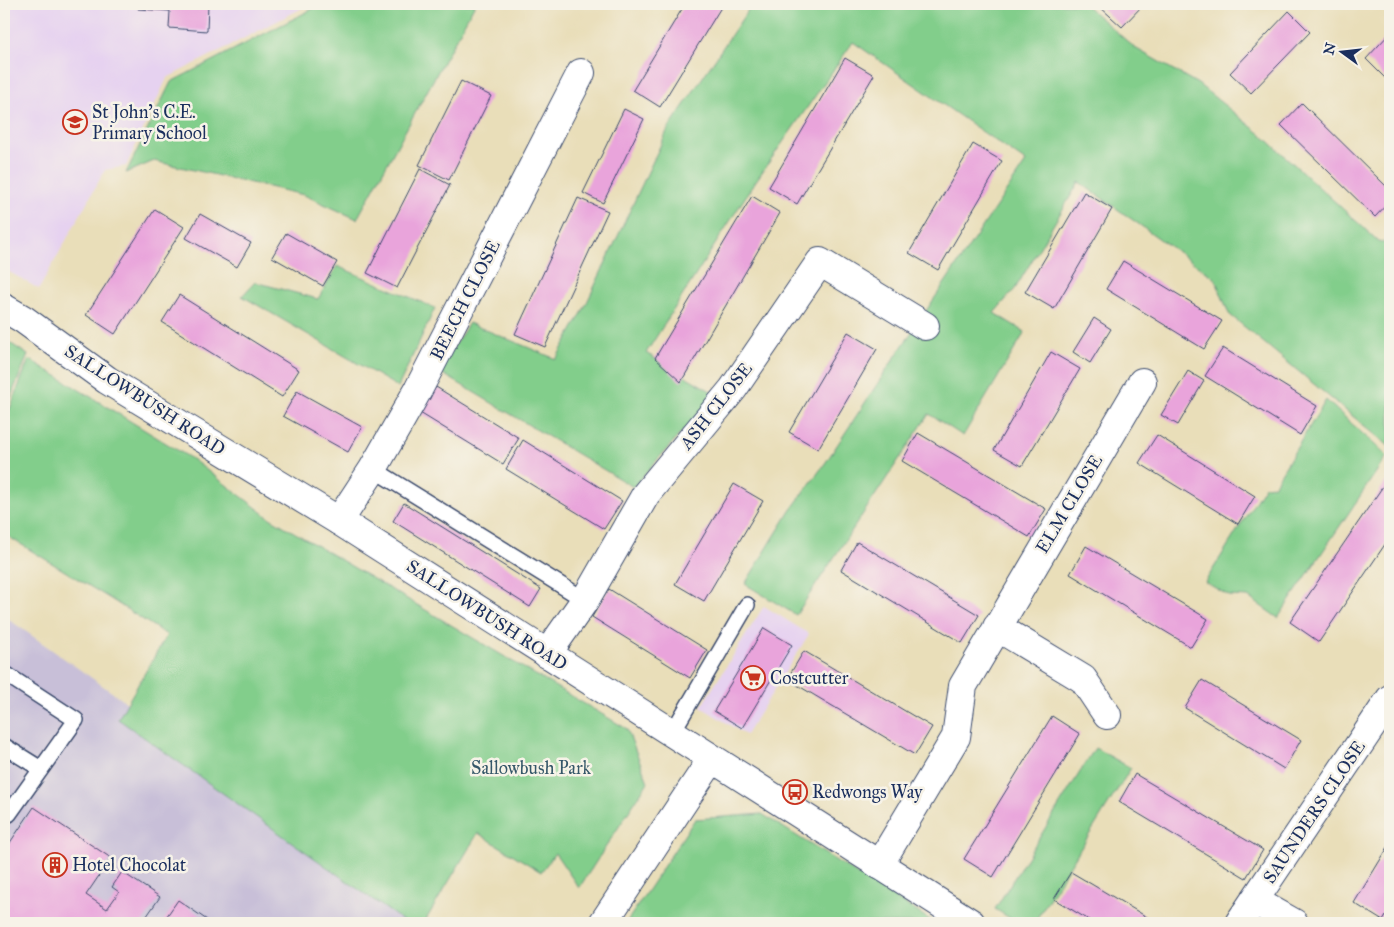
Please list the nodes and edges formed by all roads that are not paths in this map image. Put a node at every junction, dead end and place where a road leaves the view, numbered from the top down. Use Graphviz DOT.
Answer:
graph roads {
  1 [pos="581,73"];
  2 [pos="4,308"];
  3 [pos="925,326"];
  4 [pos="1142,382"];
  5 [pos="373,469"];
  6 [pos="339,521"];
  7 [pos="585,600"];
  8 [pos="747,605"];
  9 [pos="997,627"];
  10 [pos="547,654"];
  11 [pos="4,672"];
  12 [pos="1390,699"];
  13 [pos="1107,715"];
  14 [pos="672,733"];
  15 [pos="4,746"];
  16 [pos="712,759"];
  17 [pos="41,769"];
  18 [pos="4,810"];
  19 [pos="879,865"];
  20 [pos="1255,901"];
  21 [pos="603,923"];
  22 [pos="971,923"];
  23 [pos="1239,923"];
  24 [pos="1294,923"];
  1 -- 5 [label="street, BEECH CLOSE"];
  2 -- 6 [label="street, SALLOWBUSH ROAD"];
  3 -- 7 [label="street, ASH CLOSE"];
  4 -- 9 [label="street, ELM CLOSE"];
  5 -- 6 [label="street, BEECH CLOSE"];
  5 -- 7 [label="lane"];
  6 -- 10 [label="street, SALLOWBUSH ROAD"];
  7 -- 10 [label="street, ASH CLOSE"];
  8 -- 14 [label="lane"];
  9 -- 13 [label="street"];
  9 -- 19 [label="street, ELM CLOSE"];
  10 -- 14 [label="street, SALLOWBUSH ROAD"];
  11 -- 17 [label="lane"];
  12 -- 20 [label="street, SAUNDERS CLOSE"];
  14 -- 16 [label="street, SALLOWBUSH ROAD"];
  15 -- 17 [label="lane"];
  16 -- 19 [label="street, SALLOWBUSH ROAD"];
  16 -- 21 [label="street"];
  17 -- 18 [label="lane"];
  19 -- 22 [label="street, SALLOWBUSH ROAD"];
  20 -- 23 [label="street, SAUNDERS CLOSE"];
  20 -- 24 [label="street, SAUNDERS CLOSE"];
}
